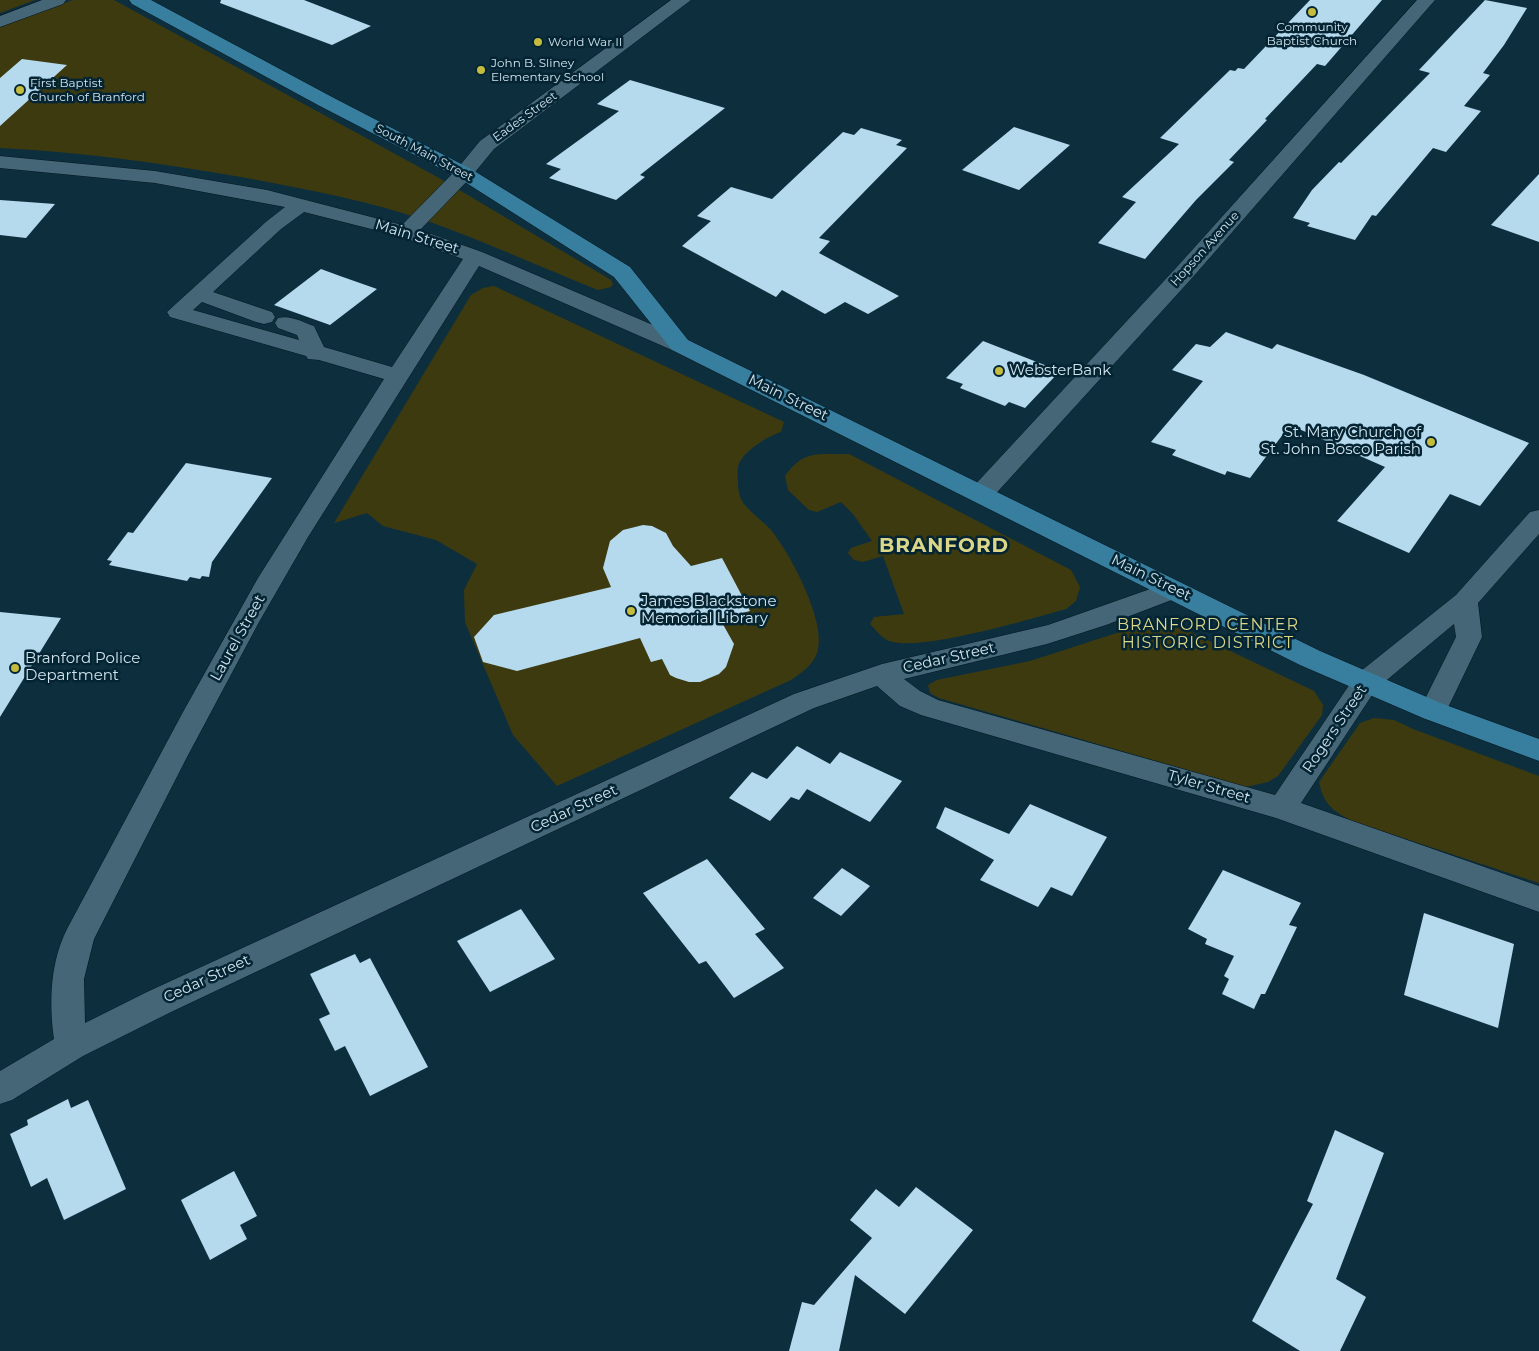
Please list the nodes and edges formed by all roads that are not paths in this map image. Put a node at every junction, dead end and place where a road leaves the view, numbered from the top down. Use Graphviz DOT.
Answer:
graph roads {
  1 [pos="56,0"];
  2 [pos="138,0"];
  3 [pos="682,0"];
  4 [pos="1426,0"];
  5 [pos="0,22"];
  6 [pos="0,162"];
  7 [pos="464,173"];
  8 [pos="300,205"];
  9 [pos="406,232"];
  10 [pos="475,256"];
  11 [pos="200,294"];
  12 [pos="264,316"];
  13 [pos="286,324"];
  14 [pos="680,345"];
  15 [pos="316,354"];
  16 [pos="398,376"];
  17 [pos="981,494"];
  18 [pos="1539,518"];
  19 [pos="1173,590"];
  20 [pos="1465,601"];
  21 [pos="882,674"];
  22 [pos="1366,682"];
  23 [pos="1433,712"];
  24 [pos="1539,750"];
  25 [pos="1282,808"];
  26 [pos="1539,899"];
  27 [pos="71,1046"];
  28 [pos="0,1089"];
  1 -- 5 [label="street"];
  2 -- 7 [label="main road, South Main Street"];
  3 -- 7 [label="street, Eades Street"];
  4 -- 17 [label="street, Hopson Avenue"];
  6 -- 8 [label="street, Main Street"];
  7 -- 9 [label="street, Eades Street"];
  7 -- 14 [label="main road, South Main Street"];
  8 -- 9 [label="street, Main Street"];
  8 -- 11 [label="street"];
  9 -- 10 [label="street, Main Street"];
  10 -- 14 [label="street, Main Street"];
  10 -- 16 [label="street, Laurel Street"];
  11 -- 12 [label="street"];
  11 -- 15 [label="street"];
  13 -- 15 [label="street"];
  14 -- 17 [label="main road, Main Street"];
  15 -- 16 [label="street"];
  16 -- 27 [label="street, Laurel Street"];
  17 -- 19 [label="main road, Main Street"];
  18 -- 20 [label="street, Rogers Street"];
  19 -- 21 [label="street, Cedar Street"];
  19 -- 22 [label="main road, Main Street"];
  20 -- 22 [label="street, Rogers Street"];
  20 -- 23 [label="street"];
  21 -- 25 [label="street, Tyler Street"];
  21 -- 27 [label="street, Cedar Street"];
  22 -- 23 [label="main road, Main Street"];
  22 -- 25 [label="street, Rogers Street"];
  23 -- 24 [label="main road, Main Street"];
  25 -- 26 [label="street, Tyler Street"];
  27 -- 28 [label="street, Cedar Street"];
}
